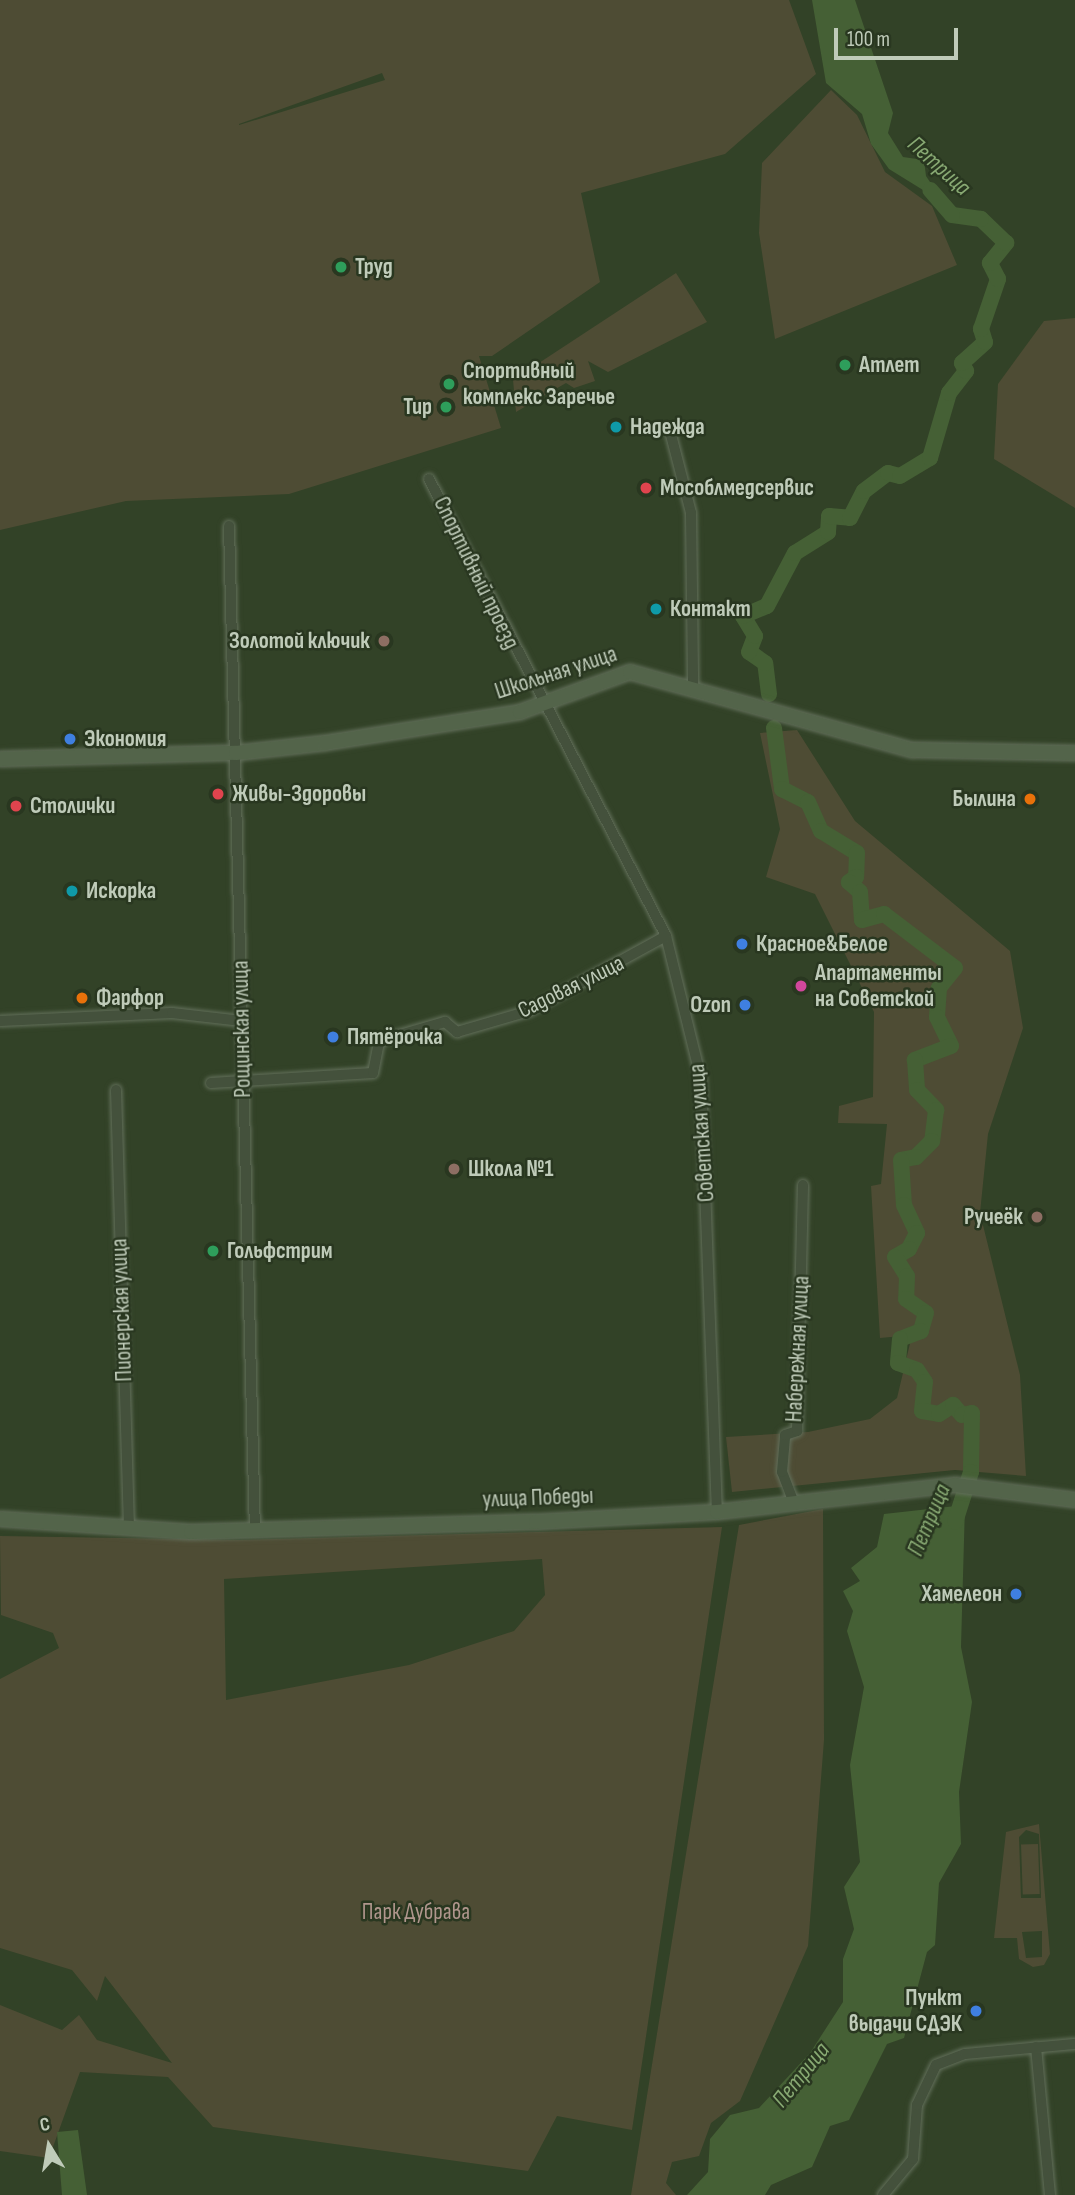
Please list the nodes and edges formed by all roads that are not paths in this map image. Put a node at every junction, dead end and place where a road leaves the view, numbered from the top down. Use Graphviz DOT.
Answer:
graph roads {
  1 [pos="670,431"];
  2 [pos="429,479"];
  3 [pos="229,526"];
  4 [pos="693,688"];
  5 [pos="541,704"];
  6 [pos="236,753"];
  7 [pos="1075,753"];
  8 [pos="0,759"];
  9 [pos="666,936"];
  10 [pos="0,1021"];
  11 [pos="242,1021"];
  12 [pos="242,1080"];
  13 [pos="211,1083"];
  14 [pos="116,1090"];
  15 [pos="803,1185"];
  16 [pos="1075,1500"];
  17 [pos="794,1503"];
  18 [pos="717,1512"];
  19 [pos="0,1519"];
  20 [pos="129,1529"];
  21 [pos="255,1531"];
  22 [pos="1075,2044"];
  23 [pos="1036,2048"];
  24 [pos="883,2195"];
  25 [pos="1050,2195"];
  1 -- 4 [label="street"];
  2 -- 5 [label="street, Спортивный проезд"];
  3 -- 6 [label="street, Рощинская улица"];
  4 -- 5 [label="street, Школьная улица"];
  4 -- 7 [label="street, Школьная улица"];
  5 -- 6 [label="street, Школьная улица"];
  5 -- 9 [label="street, Советская улица"];
  6 -- 8 [label="street, Школьная улица"];
  6 -- 11 [label="street, Рощинская улица"];
  9 -- 12 [label="street, Садовая улица"];
  9 -- 18 [label="street, Советская улица"];
  10 -- 11 [label="street"];
  11 -- 12 [label="street, Рощинская улица"];
  12 -- 13 [label="street, Садовая улица"];
  12 -- 21 [label="street, Рощинская улица"];
  14 -- 20 [label="street, Пионерская улица"];
  15 -- 17 [label="street, Набережная улица"];
  16 -- 17 [label="street, улица Победы"];
  17 -- 18 [label="street, улица Победы"];
  18 -- 21 [label="street, улица Победы"];
  19 -- 20 [label="street, улица Победы"];
  20 -- 21 [label="street, улица Победы"];
  22 -- 23 [label="street"];
  23 -- 24 [label="street"];
  23 -- 25 [label="street"];
}
